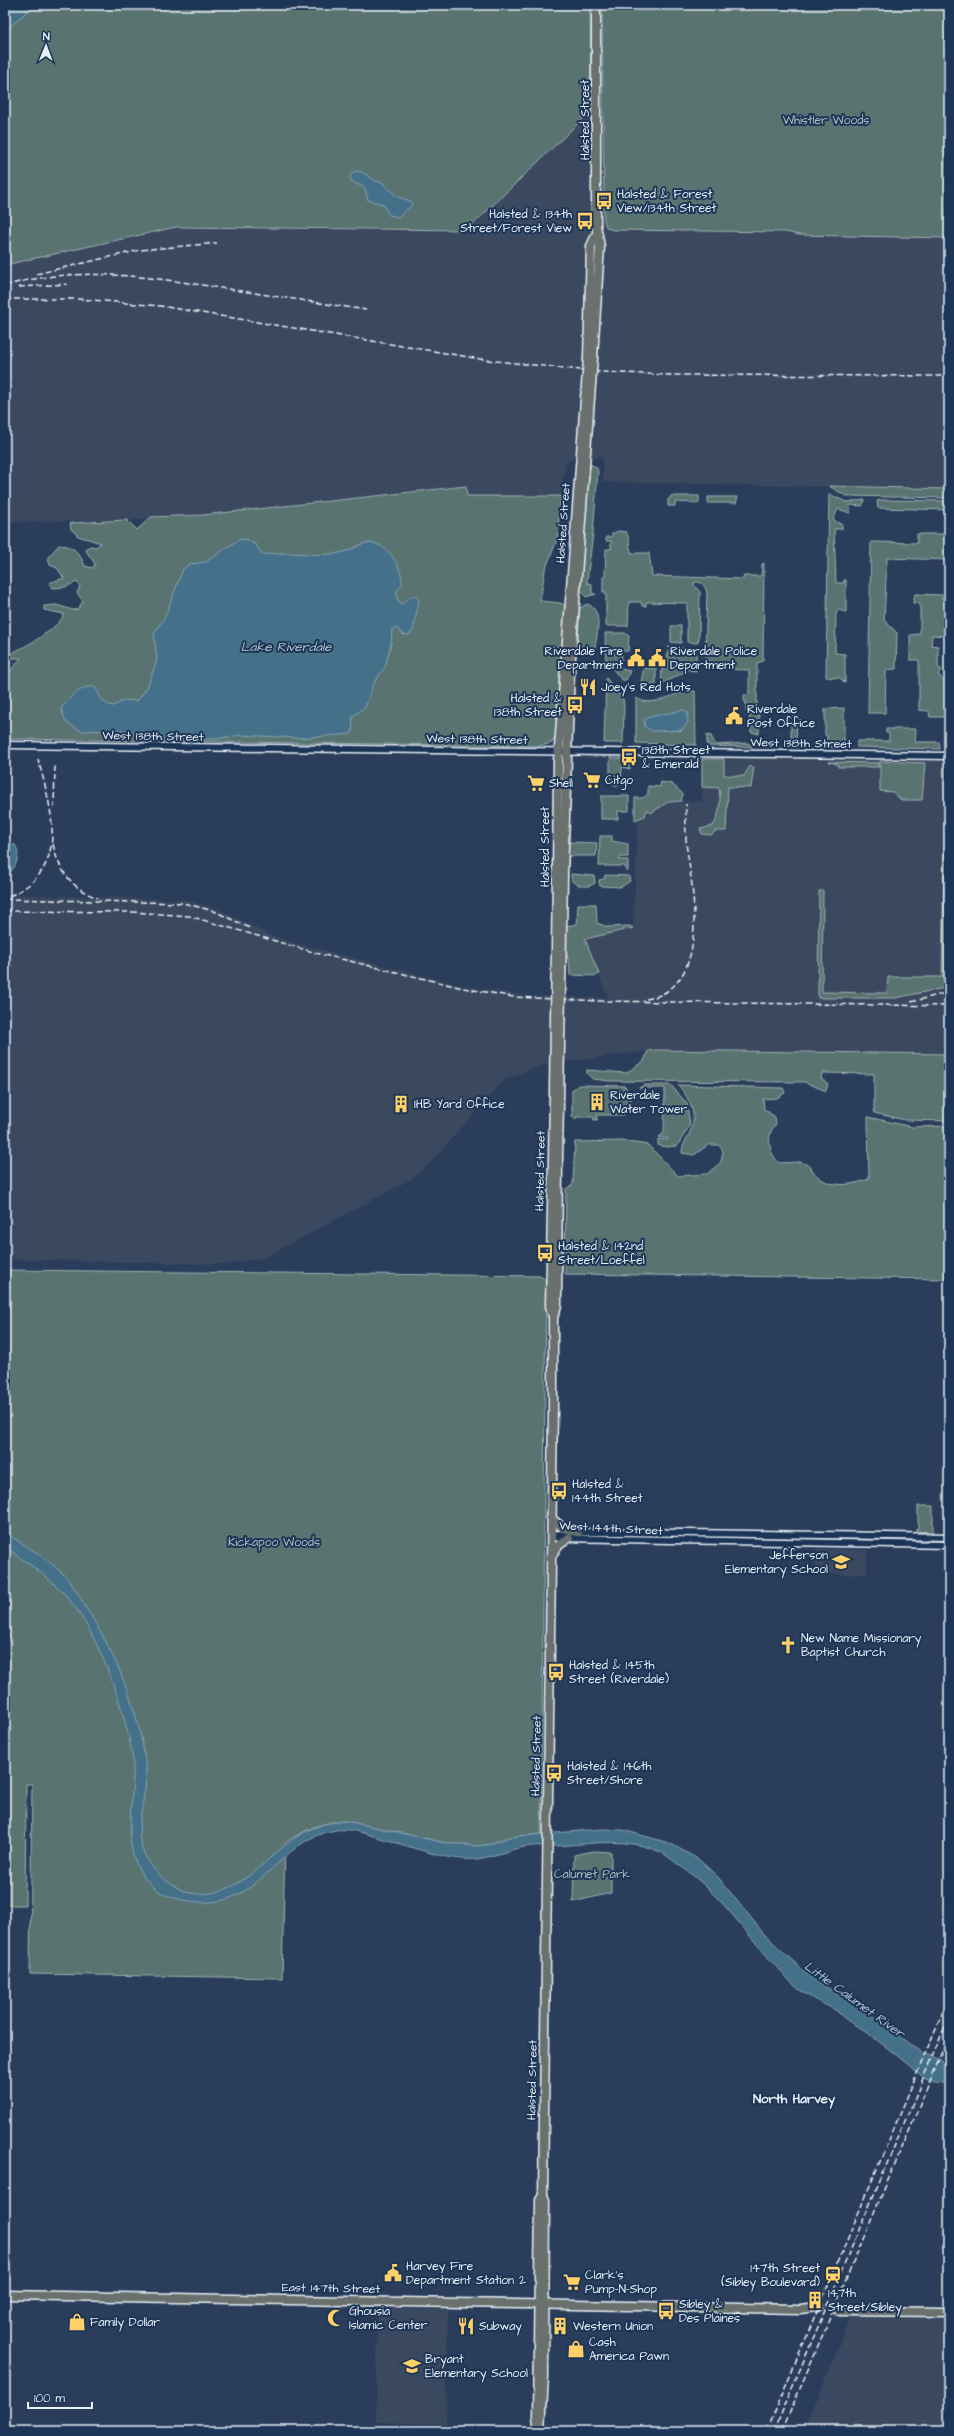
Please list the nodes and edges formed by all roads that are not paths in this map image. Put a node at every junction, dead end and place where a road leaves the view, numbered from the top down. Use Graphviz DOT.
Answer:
graph roads {
  1 [pos="596,5"];
  2 [pos="5,745"];
  3 [pos="563,751"];
  4 [pos="949,756"];
  5 [pos="551,1518"];
  6 [pos="578,1532"];
  7 [pos="551,1535"];
  8 [pos="569,1538"];
  9 [pos="949,1538"];
  10 [pos="949,1545"];
  11 [pos="551,1556"];
  12 [pos="5,2295"];
  13 [pos="541,2304"];
  14 [pos="816,2309"];
  15 [pos="840,2309"];
  16 [pos="949,2312"];
  17 [pos="540,2431"];
  1 -- 3 [label="main road, Halsted Street, bridge"];
  2 -- 3 [label="street, West 138th Street"];
  3 -- 4 [label="street, West 138th Street"];
  3 -- 5 [label="main road, Halsted Street, bridge"];
  5 -- 6 [label="main road"];
  5 -- 7 [label="main road, Halsted Street"];
  6 -- 7 [label="street, West 144th Street"];
  6 -- 9 [label="street, West 144th Street"];
  7 -- 8 [label="street, West 144th Street"];
  7 -- 11 [label="main road, Halsted Street"];
  8 -- 10 [label="street, West 144th Street"];
  8 -- 11 [label="main road"];
  11 -- 13 [label="main road, Halsted Street"];
  12 -- 13 [label="main road, East 147th Street"];
  13 -- 14 [label="main road, East 147th Street"];
  13 -- 17 [label="main road, Halsted Street"];
  15 -- 16 [label="main road"];
}
